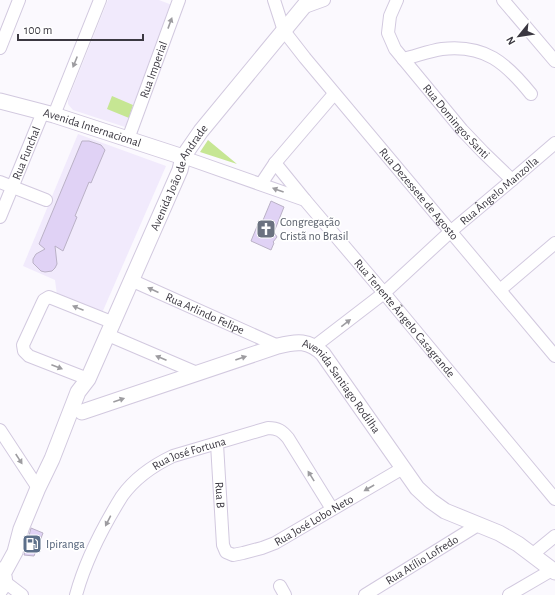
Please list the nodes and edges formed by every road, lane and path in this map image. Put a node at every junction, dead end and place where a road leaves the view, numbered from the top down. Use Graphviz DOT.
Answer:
graph roads {
  1 [pos="19,0"];
  2 [pos="100,0"];
  3 [pos="179,0"];
  4 [pos="274,0"];
  5 [pos="324,0"];
  6 [pos="397,0"];
  7 [pos="503,0"];
  8 [pos="305,4"];
  9 [pos="284,30"];
  10 [pos="0,48"];
  11 [pos="403,59"];
  12 [pos="555,61"];
  13 [pos="334,94"];
  14 [pos="531,94"];
  15 [pos="0,101"];
  16 [pos="49,113"];
  17 [pos="128,139"];
  18 [pos="555,143"];
  19 [pos="183,157"];
  20 [pos="275,163"];
  21 [pos="512,180"];
  22 [pos="0,182"];
  23 [pos="261,184"];
  24 [pos="12,187"];
  25 [pos="46,200"];
  26 [pos="305,200"];
  27 [pos="0,217"];
  28 [pos="450,232"];
  29 [pos="555,243"];
  30 [pos="132,280"];
  31 [pos="500,290"];
  32 [pos="384,293"];
  33 [pos="111,329"];
  34 [pos="278,346"];
  35 [pos="315,346"];
  36 [pos="553,349"];
  37 [pos="197,373"];
  38 [pos="86,387"];
  39 [pos="99,407"];
  40 [pos="82,412"];
  41 [pos="0,430"];
  42 [pos="217,444"];
  43 [pos="52,459"];
  44 [pos="403,468"];
  45 [pos="38,488"];
  46 [pos="555,499"];
  47 [pos="332,509"];
  48 [pos="478,526"];
  49 [pos="555,536"];
  50 [pos="17,539"];
  51 [pos="223,546"];
  52 [pos="533,554"];
  53 [pos="0,559"];
  54 [pos="554,571"];
  55 [pos="2,579"];
  56 [pos="22,595"];
  57 [pos="76,595"];
  58 [pos="365,595"];
  59 [pos="509,595"];
  1 -- 10 [label="street"];
  2 -- 16 [label="street, Rua Funchal, one-way"];
  17 -- 3 [label="street, Rua Imperial, one-way"];
  4 -- 9 [label="street, Rua Dezessete de Agosto"];
  5 -- 8 [label="street"];
  6 -- 11 [label="street, Rua Domingos Santi"];
  7 -- 12 [label="street"];
  8 -- 9 [label="main road, Avenida João de Andrade"];
  9 -- 13 [label="street, Rua Dezessete de Agosto"];
  9 -- 19 [label="main road, Avenida João de Andrade"];
  11 -- 14 [label="street"];
  11 -- 21 [label="street, Rua Domingos Santi"];
  13 -- 20 [label="street"];
  13 -- 28 [label="street, Rua Dezessete de Agosto"];
  15 -- 16 [label="main road, Avenida Internacional"];
  16 -- 17 [label="main road, Avenida Internacional"];
  16 -- 24 [label="street, Rua Funchal"];
  17 -- 19 [label="main road, Avenida Internacional"];
  18 -- 21 [label="street, Rua Ângelo Manzolla"];
  19 -- 23 [label="street, Rua Tenente Ângelo Casagrande"];
  19 -- 30 [label="main road, Avenida João de Andrade"];
  20 -- 23 [label="street"];
  20 -- 26 [label="street"];
  21 -- 28 [label="street, Rua Ângelo Manzolla"];
  22 -- 24 [label="street"];
  26 -- 23 [label="street, Rua Tenente Ângelo Casagrande, one-way"];
  24 -- 25 [label="street"];
  24 -- 27 [label="street, Rua Funchal"];
  26 -- 32 [label="street, Rua Tenente Ângelo Casagrande"];
  28 -- 31 [label="street, Rua Dezessete de Agosto"];
  28 -- 32 [label="street, Rua Ângelo Manzolla"];
  29 -- 31 [label="street"];
  30 -- 33 [label="main road, Avenida João de Andrade"];
  34 -- 30 [label="street, Rua Arlindo Felipe, one-way"];
  31 -- 36 [label="street, Rua Dezessete de Agosto"];
  35 -- 32 [label="street, Rua Ângelo Manzolla, one-way"];
  32 -- 46 [label="street, Rua Tenente Ângelo Casagrande"];
  37 -- 33 [label="street, one-way"];
  33 -- 38 [label="main road, Avenida João de Andrade"];
  33 -- 38 [label="street, one-way"];
  34 -- 35 [label="main road, Avenida Santiago Rodilha"];
  37 -- 34 [label="main road, Avenida Santiago Rodilha, one-way"];
  35 -- 44 [label="main road, Avenida Santiago Rodilha"];
  39 -- 37 [label="main road, Avenida Santiago Rodilha, one-way"];
  38 -- 39 [label="main road"];
  38 -- 40 [label="main road, Avenida João de Andrade"];
  38 -- 43 [label="main road, Avenida João de Andrade"];
  39 -- 40 [label="main road, Avenida Santiago Rodilha"];
  40 -- 43 [label="main road, Avenida João de Andrade"];
  41 -- 45 [label="street, one-way"];
  47 -- 42 [label="street, Rua José Fortuna, one-way"];
  42 -- 51 [label="street, Rua B"];
  42 -- 57 [label="street, Rua José Fortuna, one-way"];
  43 -- 45 [label="main road, Avenida João de Andrade"];
  44 -- 47 [label="street, Rua José Lobo Neto, one-way"];
  44 -- 48 [label="main road, Avenida Santiago Rodilha"];
  45 -- 50 [label="main road, Avenida João de Andrade"];
  47 -- 51 [label="street, Rua José Lobo Neto"];
  48 -- 52 [label="main road, Avenida Santiago Rodilha"];
  48 -- 58 [label="street, Rua Atílio Lofredo"];
  49 -- 52 [label="street"];
  50 -- 53 [label="main road, Avenida João de Andrade"];
  50 -- 55 [label="main road, Avenida João de Andrade"];
  52 -- 54 [label="main road, Avenida Santiago Rodilha"];
  54 -- 59 [label="street"];
  55 -- 56 [label="street"];
}
